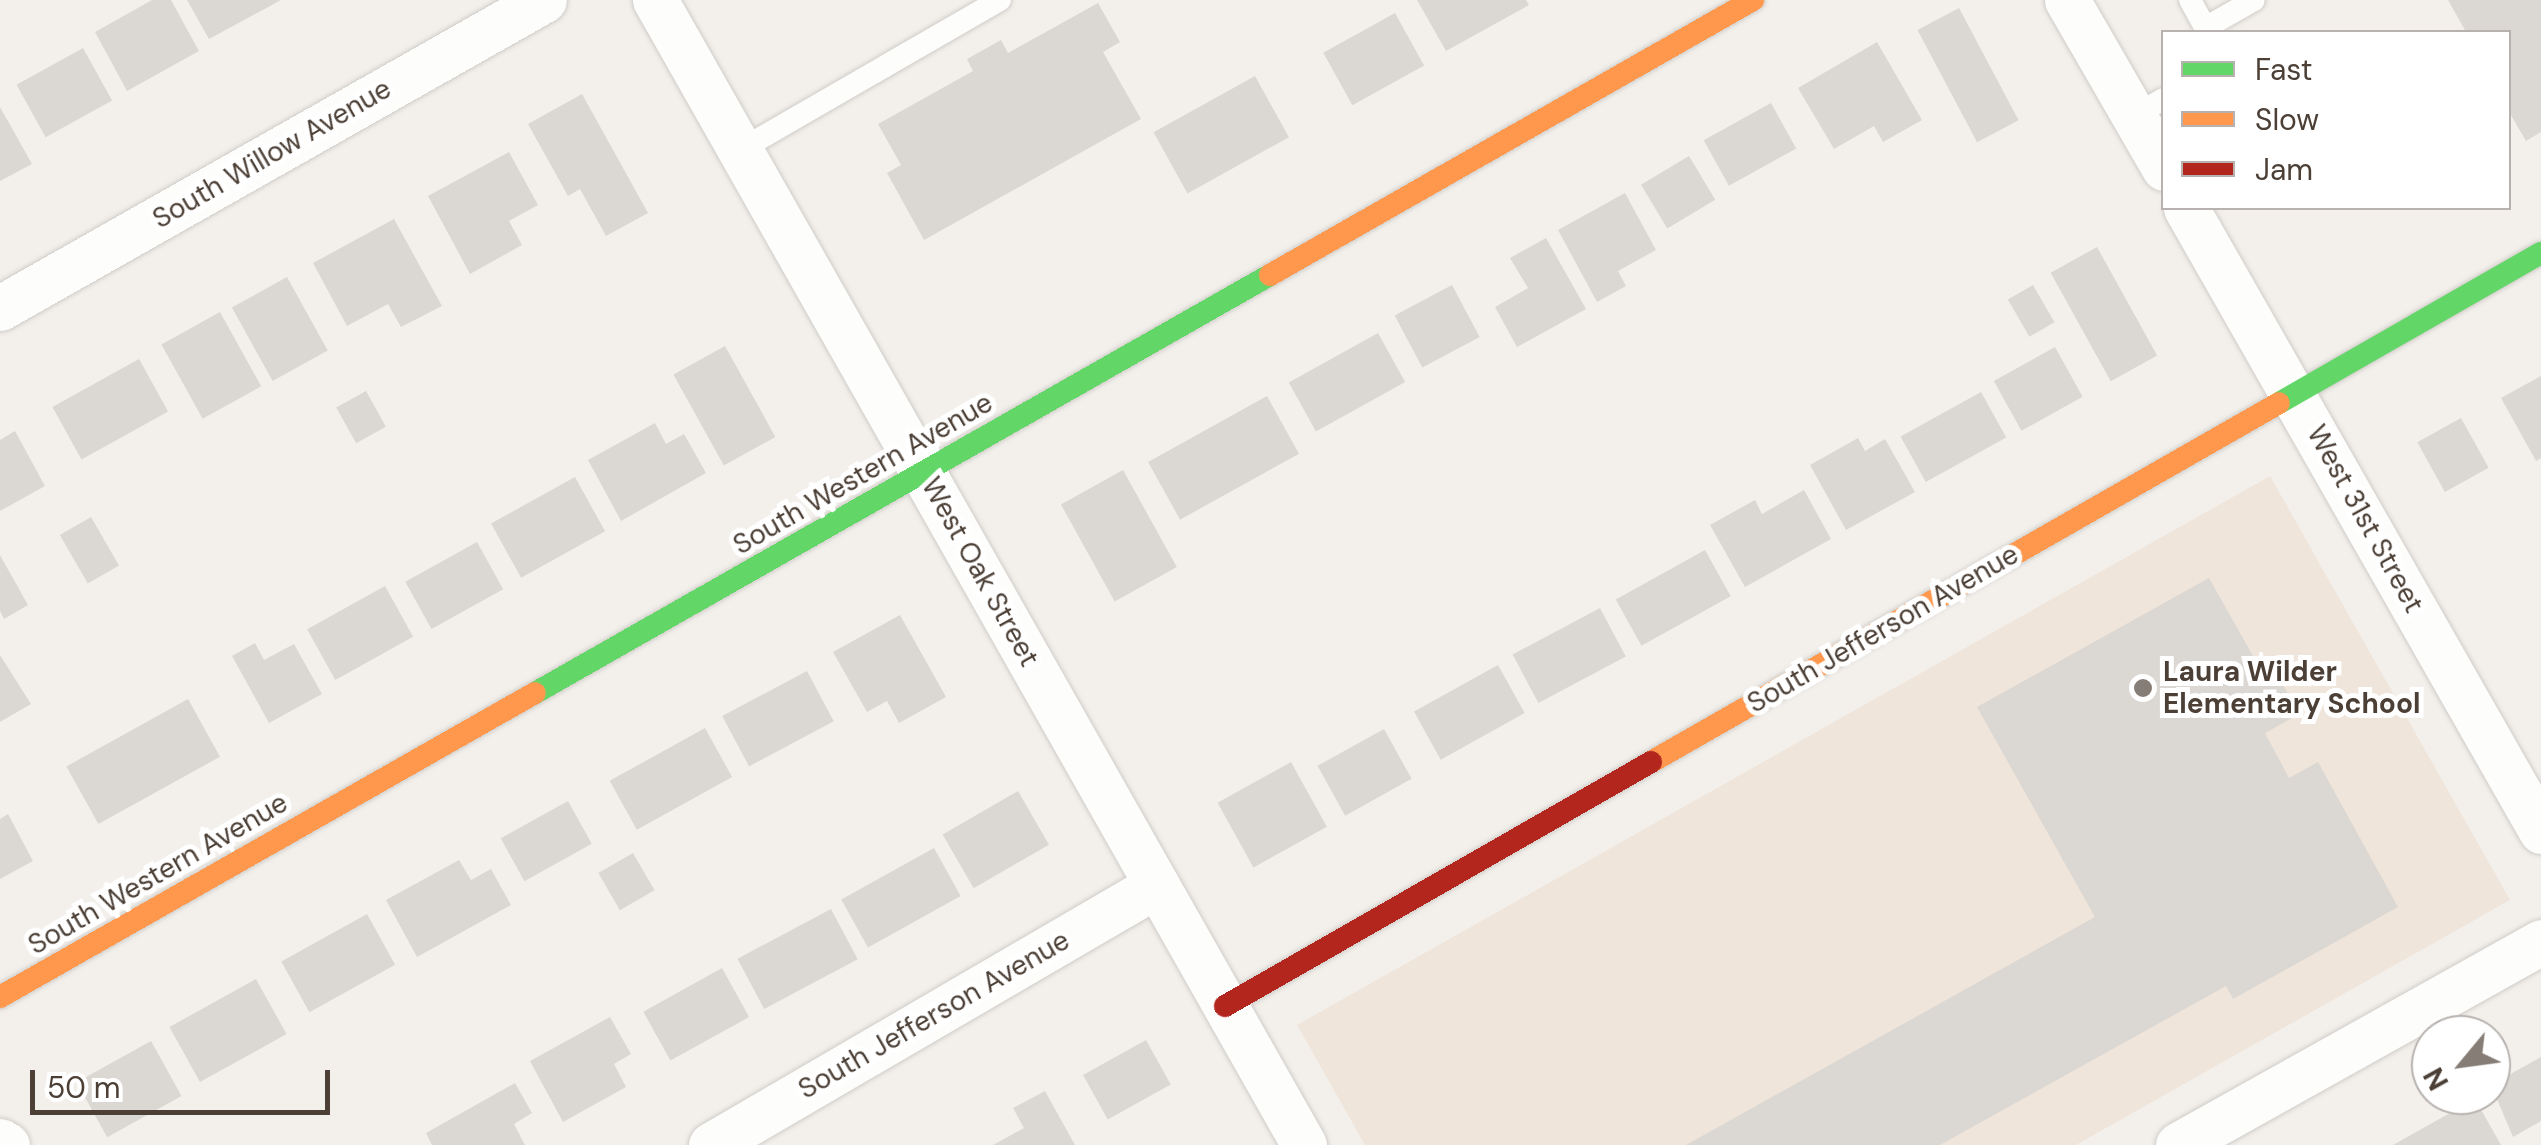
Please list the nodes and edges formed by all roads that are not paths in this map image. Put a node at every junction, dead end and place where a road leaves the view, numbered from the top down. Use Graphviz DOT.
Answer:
graph roads {
  1 [pos="544,0"];
  2 [pos="655,0"];
  3 [pos="1000,0"];
  4 [pos="1753,0"];
  5 [pos="2066,0"];
  6 [pos="2190,0"];
  7 [pos="2254,0"];
  8 [pos="2206,30"];
  9 [pos="2148,108"];
  10 [pos="740,150"];
  11 [pos="2161,157"];
  12 [pos="2187,210"];
  13 [pos="2541,253"];
  14 [pos="0,308"];
  15 [pos="2294,394"];
  16 [pos="924,474"];
  17 [pos="2541,831"];
  18 [pos="1156,885"];
  19 [pos="2541,942"];
  20 [pos="0,998"];
  21 [pos="1225,1006"];
  22 [pos="0,1140"];
  23 [pos="8,1145"];
  24 [pos="711,1145"];
  25 [pos="1304,1145"];
  26 [pos="2178,1145"];
  1 -- 14 [label="street, South Willow Avenue"];
  2 -- 10 [label="street, West Oak Street"];
  3 -- 10 [label="lane"];
  4 -- 16 [label="street, South Western Avenue"];
  5 -- 9 [label="street"];
  6 -- 8 [label="lane"];
  7 -- 8 [label="lane"];
  9 -- 11 [label="street"];
  10 -- 16 [label="street, West Oak Street"];
  12 -- 15 [label="street, West 31st Street"];
  13 -- 15 [label="street, South Jefferson Avenue"];
  15 -- 17 [label="street, West 31st Street"];
  15 -- 21 [label="street, South Jefferson Avenue"];
  16 -- 18 [label="street, West Oak Street"];
  16 -- 20 [label="street, South Western Avenue"];
  18 -- 21 [label="street, West Oak Street"];
  18 -- 24 [label="street, South Jefferson Avenue"];
  19 -- 26 [label="street"];
  21 -- 25 [label="street, West Oak Street"];
  22 -- 23 [label="street"];
}
